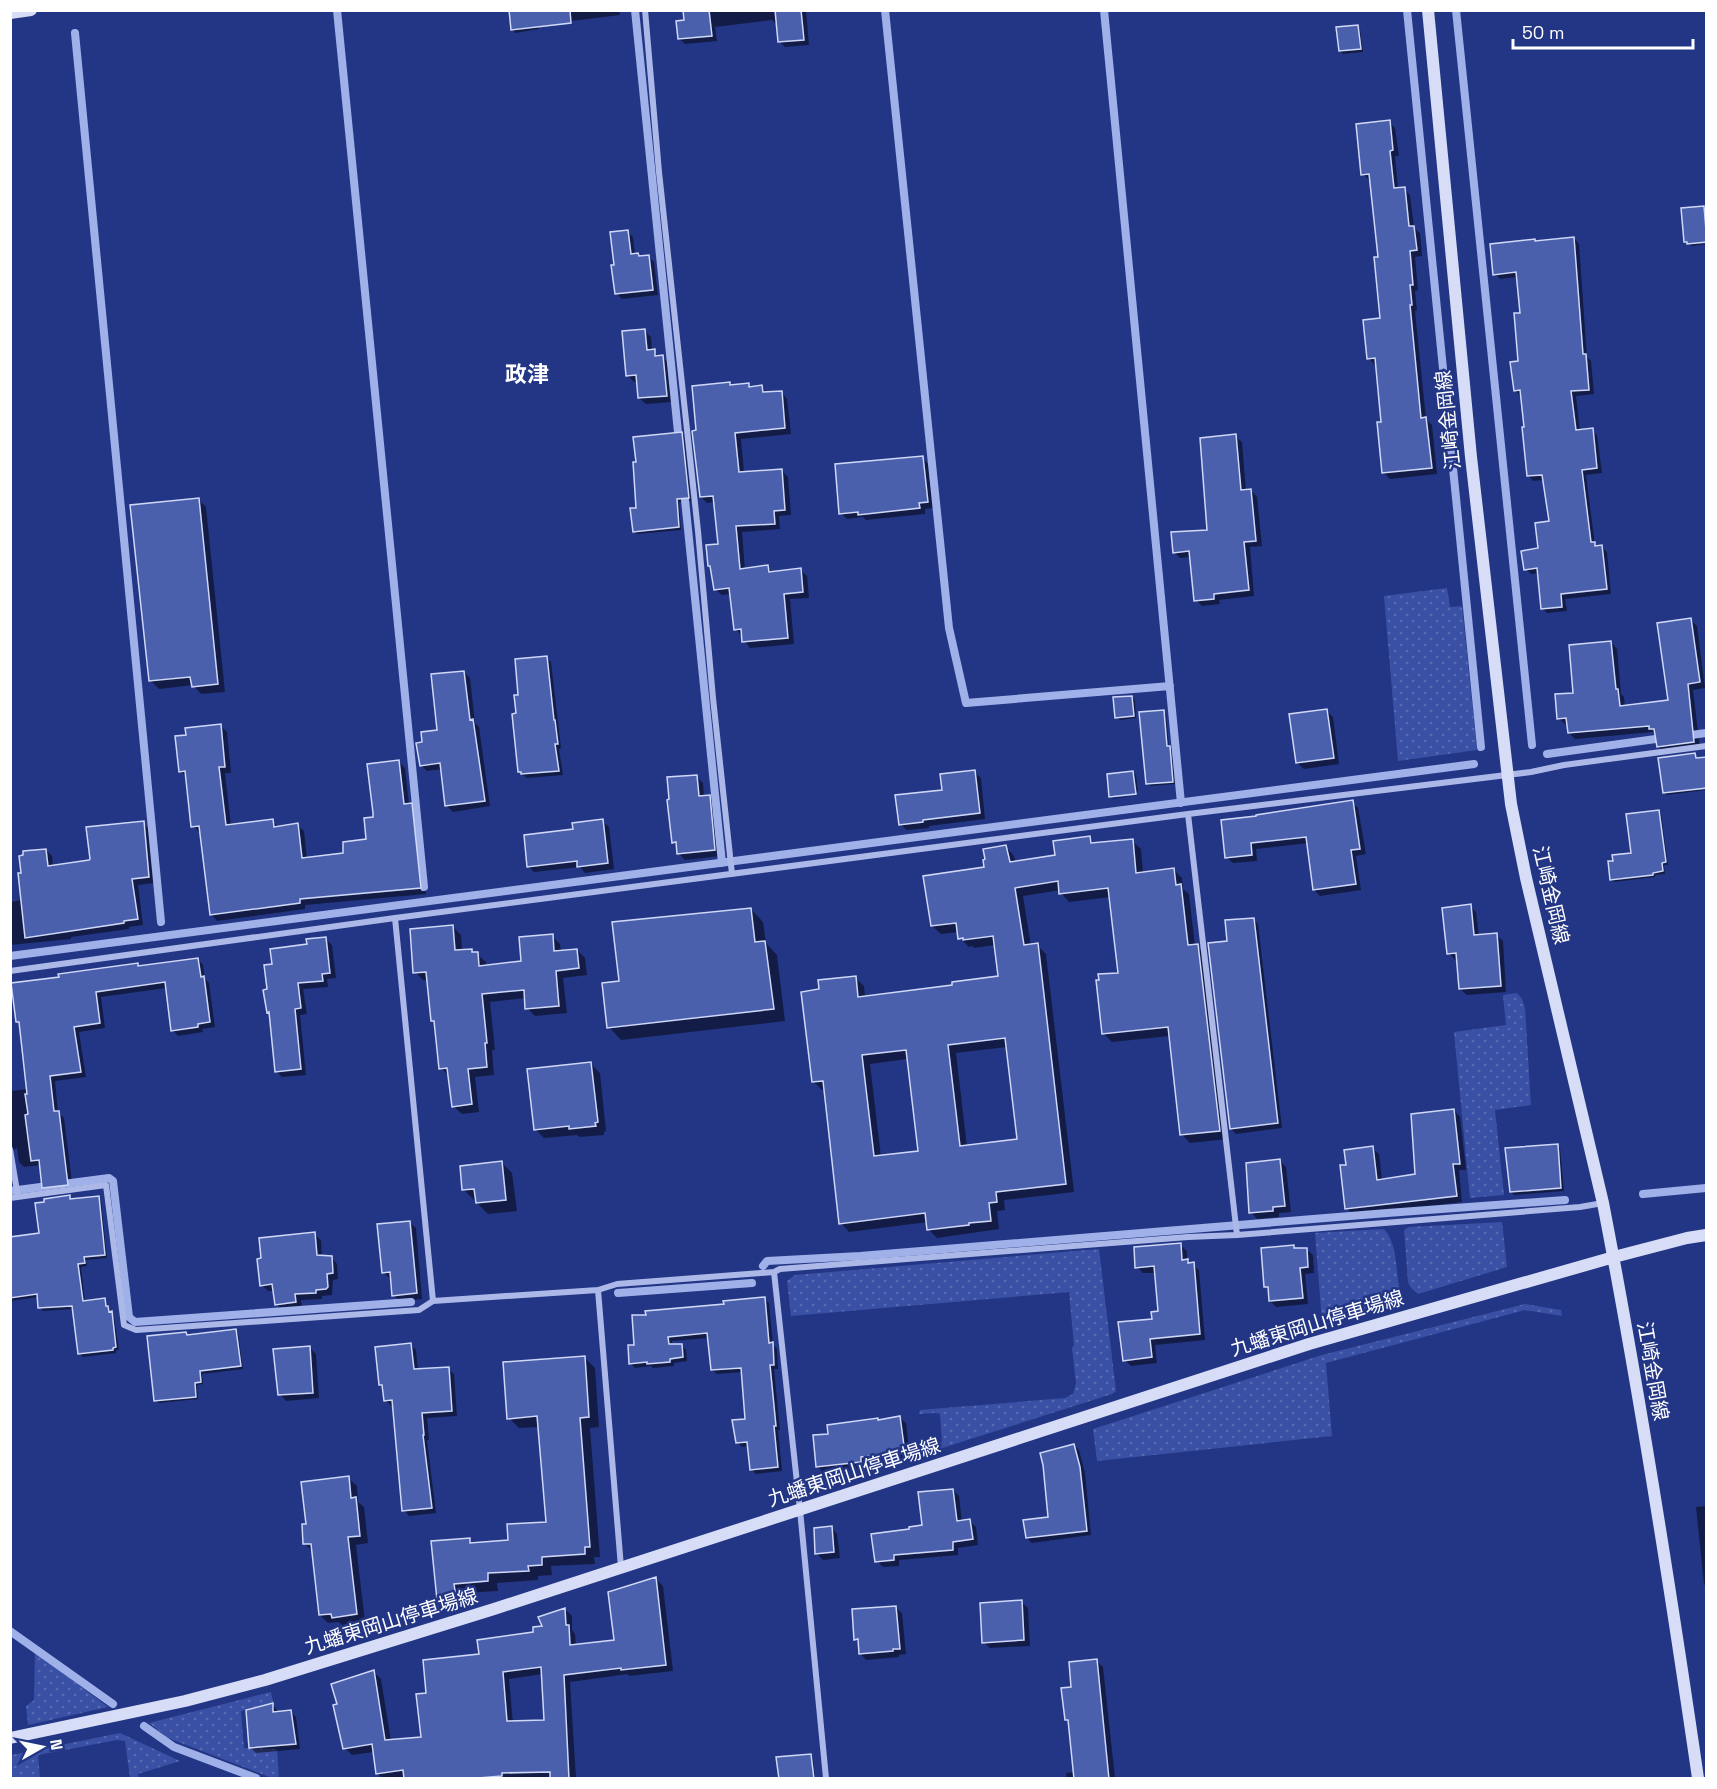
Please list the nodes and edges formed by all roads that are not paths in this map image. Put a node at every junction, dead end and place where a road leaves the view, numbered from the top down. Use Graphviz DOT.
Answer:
graph roads {
  1 [pos="31,10"];
  2 [pos="645,10"];
  3 [pos="1428,10"];
  4 [pos="10,14"];
  5 [pos="1707,746"];
  6 [pos="1506,774"];
  7 [pos="1188,814"];
  8 [pos="732,871"];
  9 [pos="395,918"];
  10 [pos="10,971"];
  11 [pos="10,1149"];
  12 [pos="15,1193"];
  13 [pos="1603,1203"];
  14 [pos="1237,1233"];
  15 [pos="1707,1235"];
  16 [pos="1614,1257"];
  17 [pos="774,1272"];
  18 [pos="598,1290"];
  19 [pos="433,1301"];
  20 [pos="800,1510"];
  21 [pos="621,1568"];
  22 [pos="10,1738"];
  23 [pos="826,1779"];
  24 [pos="1698,1779"];
  1 -- 4 [label="main road"];
  2 -- 8 [label="street"];
  3 -- 6 [label="main road, 江崎金岡線"];
  5 -- 6 [label="street"];
  6 -- 7 [label="street"];
  6 -- 13 [label="main road, 江崎金岡線"];
  7 -- 8 [label="street"];
  7 -- 14 [label="street"];
  8 -- 9 [label="street"];
  9 -- 10 [label="street"];
  9 -- 19 [label="street"];
  11 -- 12 [label="street"];
  12 -- 19 [label="street"];
  13 -- 14 [label="street"];
  13 -- 16 [label="main road, 江崎金岡線"];
  14 -- 17 [label="street"];
  15 -- 16 [label="main road, 九蟠東岡山停車場線"];
  16 -- 20 [label="main road, 九蟠東岡山停車場線"];
  16 -- 24 [label="main road, 江崎金岡線"];
  17 -- 18 [label="street"];
  17 -- 20 [label="street"];
  18 -- 19 [label="street"];
  18 -- 21 [label="street"];
  20 -- 21 [label="main road, 九蟠東岡山停車場線"];
  20 -- 23 [label="street"];
  21 -- 22 [label="main road, 九蟠東岡山停車場線"];
}
